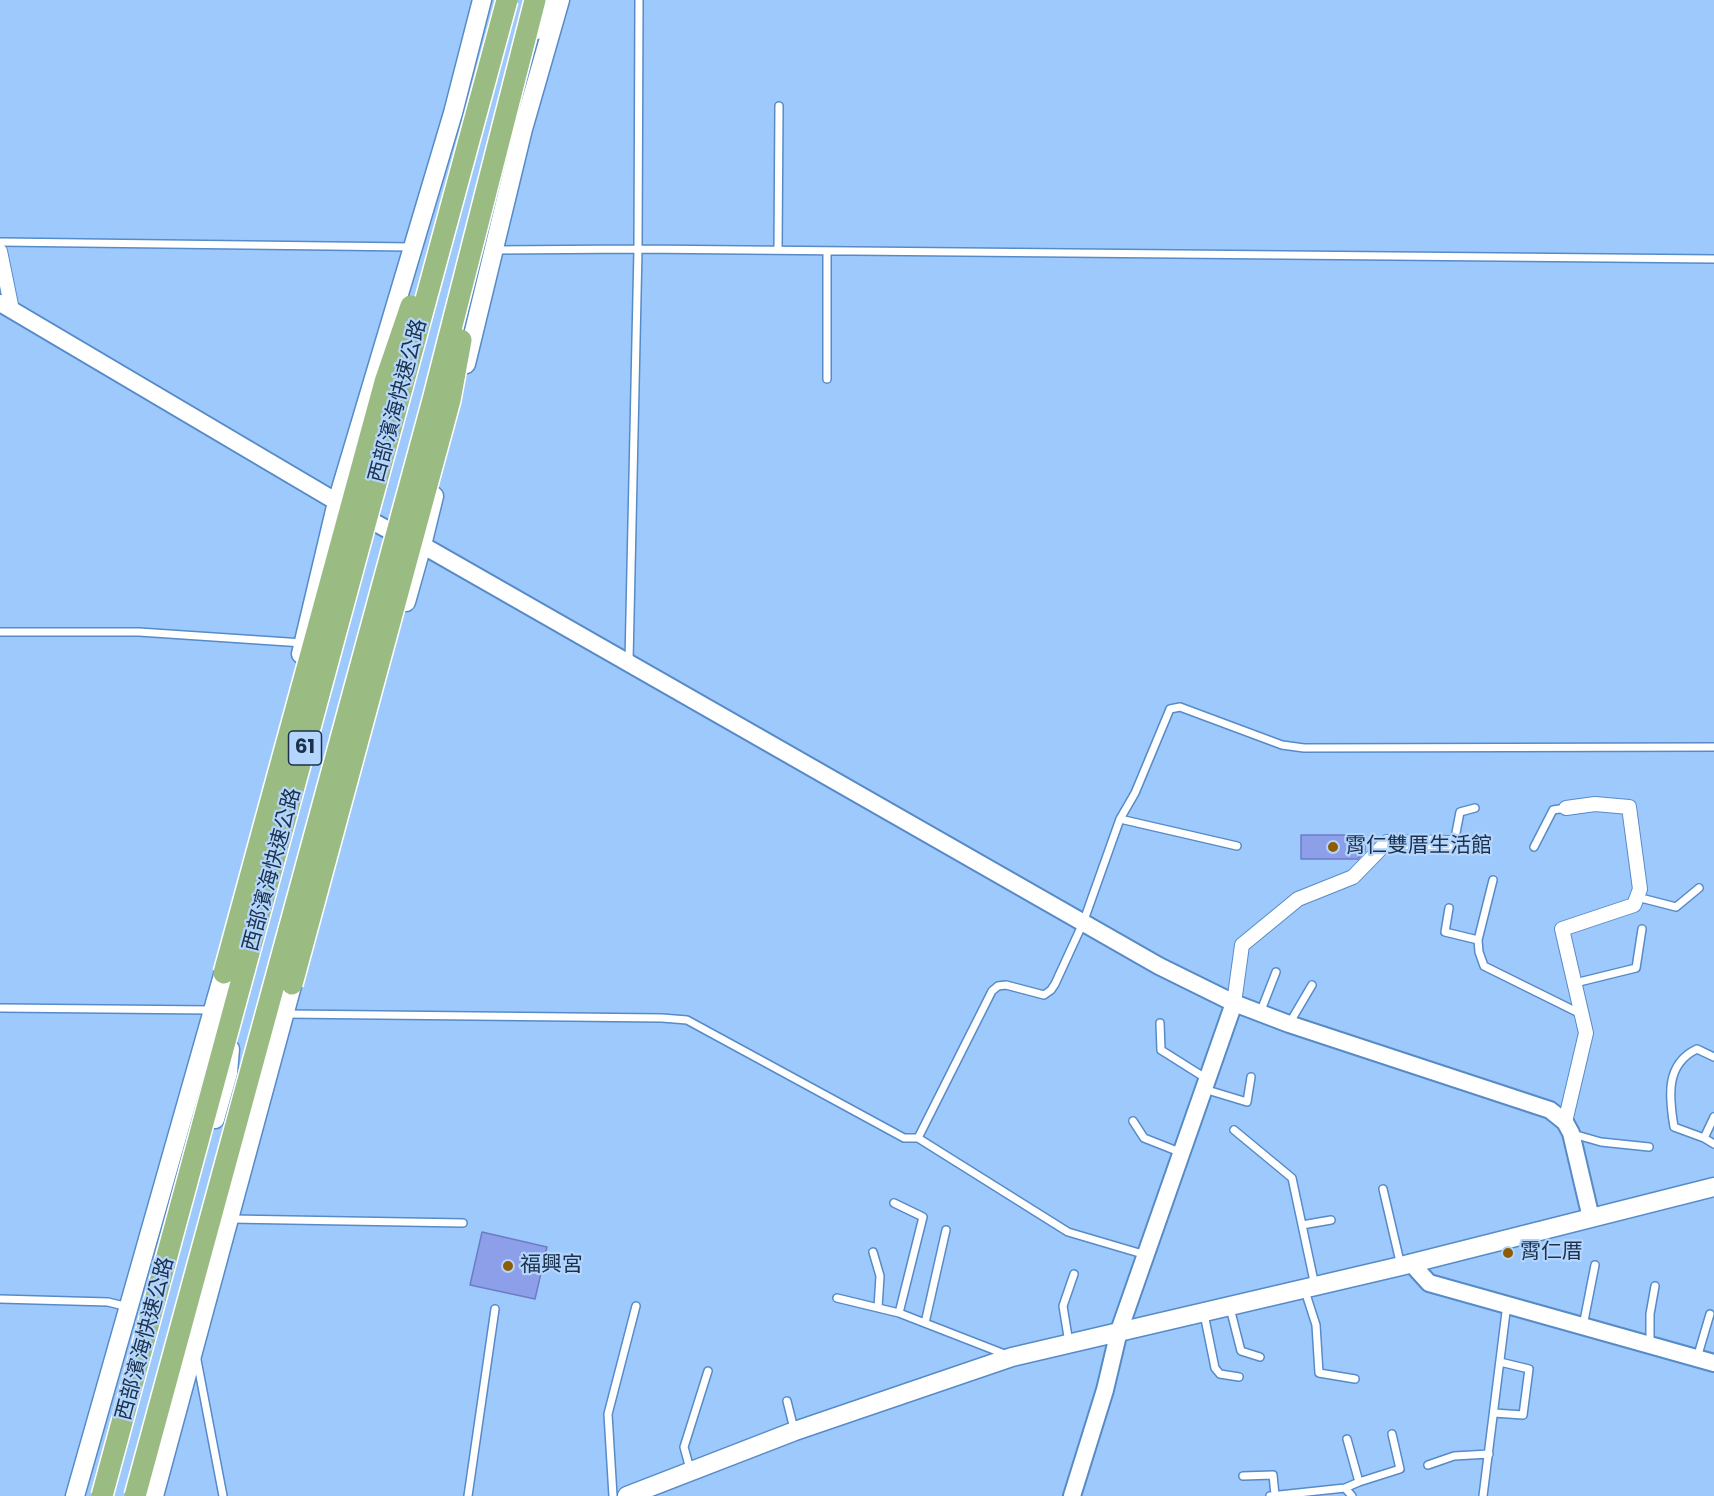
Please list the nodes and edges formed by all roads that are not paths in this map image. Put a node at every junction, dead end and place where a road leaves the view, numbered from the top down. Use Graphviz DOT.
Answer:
graph roads {
  1 [pos="482,0"];
  2 [pos="488,0"];
  3 [pos="507,0"];
  4 [pos="535,0"];
  5 [pos="550,0"];
  6 [pos="560,0"];
  7 [pos="639,0"];
  8 [pos="779,106"];
  9 [pos="470,133"];
  10 [pos="501,134"];
  11 [pos="0,242"];
  12 [pos="413,247"];
  13 [pos="638,249"];
  14 [pos="492,250"];
  15 [pos="778,250"];
  16 [pos="0,251"];
  17 [pos="827,251"];
  18 [pos="1714,260"];
  19 [pos="6,306"];
  20 [pos="827,379"];
  21 [pos="338,502"];
  22 [pos="360,514"];
  23 [pos="414,542"];
  24 [pos="0,632"];
  25 [pos="303,643"];
  26 [pos="629,664"];
  27 [pos="1714,747"];
  28 [pos="1475,808"];
  29 [pos="1566,808"];
  30 [pos="1120,819"];
  31 [pos="1454,843"];
  32 [pos="1236,846"];
  33 [pos="1534,847"];
  34 [pos="1493,880"];
  35 [pos="1699,888"];
  36 [pos="1637,897"];
  37 [pos="1449,908"];
  38 [pos="1083,923"];
  39 [pos="1642,929"];
  40 [pos="1478,940"];
  41 [pos="1276,972"];
  42 [pos="224,973"];
  43 [pos="1575,983"];
  44 [pos="292,984"];
  45 [pos="1312,985"];
  46 [pos="1234,1003"];
  47 [pos="0,1008"];
  48 [pos="213,1010"];
  49 [pos="1260,1013"];
  50 [pos="284,1014"];
  51 [pos="1583,1016"];
  52 [pos="1160,1023"];
  53 [pos="1289,1024"];
  54 [pos="1714,1057"];
  55 [pos="1251,1077"];
  56 [pos="1206,1084"];
  57 [pos="1714,1117"];
  58 [pos="1133,1121"];
  59 [pos="1568,1128"];
  60 [pos="1234,1130"];
  61 [pos="918,1138"];
  62 [pos="1704,1138"];
  63 [pos="1714,1144"];
  64 [pos="1648,1147"];
  65 [pos="1182,1154"];
  66 [pos="1714,1187"];
  67 [pos="1383,1189"];
  68 [pos="894,1203"];
  69 [pos="229,1218"];
  70 [pos="1591,1218"];
  71 [pos="1331,1220"];
  72 [pos="463,1223"];
  73 [pos="1302,1225"];
  74 [pos="946,1230"];
  75 [pos="873,1252"];
  76 [pos="1146,1255"];
  77 [pos="1406,1265"];
  78 [pos="1595,1265"];
  79 [pos="1074,1274"];
  80 [pos="1655,1286"];
  81 [pos="1310,1287"];
  82 [pos="837,1298"];
  83 [pos="0,1299"];
  84 [pos="1507,1304"];
  85 [pos="636,1306"];
  86 [pos="1229,1306"];
  87 [pos="128,1307"];
  88 [pos="878,1308"];
  89 [pos="495,1309"];
  90 [pos="1203,1312"];
  91 [pos="899,1313"];
  92 [pos="1710,1314"];
  93 [pos="925,1323"];
  94 [pos="1583,1326"];
  95 [pos="1119,1331"];
  96 [pos="1069,1343"];
  97 [pos="1650,1345"];
  98 [pos="194,1346"];
  99 [pos="1012,1357"];
  100 [pos="1260,1357"];
  101 [pos="1697,1358"];
  102 [pos="1500,1362"];
  103 [pos="1714,1363"];
  104 [pos="708,1371"];
  105 [pos="1239,1377"];
  106 [pos="1355,1379"];
  107 [pos="787,1401"];
  108 [pos="1494,1413"];
  109 [pos="795,1431"];
  110 [pos="1392,1434"];
  111 [pos="1347,1439"];
  112 [pos="1489,1454"];
  113 [pos="1428,1465"];
  114 [pos="691,1471"];
  115 [pos="1243,1476"];
  116 [pos="1359,1482"];
  117 [pos="1345,1488"];
  118 [pos="75,1496"];
  119 [pos="102,1496"];
  120 [pos="110,1496"];
  121 [pos="126,1496"];
  122 [pos="135,1496"];
  123 [pos="154,1496"];
  124 [pos="223,1496"];
  125 [pos="468,1496"];
  126 [pos="613,1496"];
  127 [pos="627,1496"];
  128 [pos="1072,1496"];
  129 [pos="1270,1496"];
  130 [pos="1275,1496"];
  131 [pos="1352,1496"];
  132 [pos="1483,1496"];
  1 -- 12 [label="main road"];
  2 -- 22 [label="main road"];
  3 -- 9 [label="highway, 西部濱海快速公路 / 61, bridge"];
  4 -- 10 [label="highway, 西部濱海快速公路 / 61, bridge"];
  5 -- 23 [label="main road"];
  6 -- 14 [label="main road"];
  7 -- 13 [label="lane"];
  8 -- 15 [label="lane"];
  9 -- 42 [label="highway, bridge"];
  9 -- 119 [label="highway, 西部濱海快速公路 / 61, bridge"];
  10 -- 44 [label="highway, bridge"];
  10 -- 122 [label="highway, 西部濱海快速公路 / 61, bridge"];
  11 -- 12 [label="lane"];
  12 -- 21 [label="main road"];
  13 -- 14 [label="lane"];
  13 -- 15 [label="lane"];
  13 -- 26 [label="lane"];
  14 -- 23 [label="main road"];
  15 -- 17 [label="lane"];
  16 -- 19 [label="street"];
  17 -- 18 [label="lane"];
  17 -- 20 [label="lane"];
  19 -- 21 [label="street"];
  21 -- 22 [label="street"];
  21 -- 25 [label="main road"];
  22 -- 23 [label="street"];
  22 -- 120 [label="main road"];
  23 -- 26 [label="street"];
  23 -- 44 [label="main road"];
  23 -- 121 [label="main road"];
  24 -- 25 [label="lane"];
  25 -- 42 [label="main road"];
  26 -- 38 [label="street"];
  27 -- 30 [label="lane"];
  28 -- 31 [label="lane"];
  29 -- 33 [label="lane"];
  29 -- 36 [label="street"];
  30 -- 32 [label="lane"];
  30 -- 38 [label="lane"];
  31 -- 46 [label="street"];
  34 -- 40 [label="lane"];
  35 -- 36 [label="lane"];
  36 -- 43 [label="street"];
  37 -- 40 [label="lane"];
  38 -- 46 [label="street"];
  38 -- 61 [label="lane"];
  39 -- 43 [label="lane"];
  40 -- 51 [label="lane"];
  41 -- 49 [label="lane"];
  42 -- 48 [label="main road"];
  43 -- 51 [label="street"];
  44 -- 50 [label="main road"];
  45 -- 53 [label="lane"];
  46 -- 49 [label="street"];
  46 -- 56 [label="street"];
  47 -- 48 [label="lane"];
  48 -- 87 [label="main road"];
  49 -- 53 [label="street"];
  50 -- 61 [label="lane"];
  50 -- 69 [label="main road"];
  51 -- 59 [label="street"];
  52 -- 56 [label="lane"];
  53 -- 59 [label="street"];
  54 -- 62 [label="lane"];
  55 -- 56 [label="lane"];
  56 -- 65 [label="street"];
  57 -- 62 [label="lane"];
  58 -- 65 [label="lane"];
  59 -- 64 [label="lane"];
  59 -- 70 [label="street"];
  60 -- 73 [label="lane"];
  61 -- 76 [label="lane"];
  62 -- 63 [label="lane"];
  65 -- 76 [label="street"];
  66 -- 70 [label="main road"];
  67 -- 77 [label="lane"];
  68 -- 91 [label="lane"];
  69 -- 72 [label="lane"];
  69 -- 98 [label="main road"];
  70 -- 77 [label="main road"];
  71 -- 73 [label="lane"];
  73 -- 81 [label="lane"];
  74 -- 93 [label="lane"];
  75 -- 88 [label="lane"];
  76 -- 95 [label="street"];
  77 -- 81 [label="main road"];
  77 -- 84 [label="street"];
  78 -- 94 [label="lane"];
  79 -- 96 [label="lane"];
  80 -- 97 [label="lane"];
  81 -- 86 [label="main road"];
  81 -- 106 [label="lane"];
  82 -- 88 [label="lane"];
  83 -- 87 [label="lane"];
  84 -- 94 [label="street"];
  84 -- 102 [label="lane"];
  85 -- 126 [label="lane"];
  86 -- 90 [label="main road"];
  86 -- 100 [label="lane"];
  87 -- 118 [label="main road"];
  88 -- 91 [label="lane"];
  89 -- 125 [label="lane"];
  90 -- 95 [label="main road"];
  90 -- 105 [label="lane"];
  91 -- 93 [label="lane"];
  92 -- 101 [label="lane"];
  93 -- 99 [label="lane"];
  94 -- 97 [label="street"];
  95 -- 96 [label="main road"];
  95 -- 128 [label="street"];
  96 -- 99 [label="main road"];
  97 -- 101 [label="street"];
  98 -- 123 [label="main road"];
  98 -- 124 [label="lane"];
  99 -- 109 [label="main road"];
  101 -- 103 [label="street"];
  102 -- 108 [label="lane"];
  102 -- 108 [label="lane"];
  104 -- 114 [label="lane"];
  107 -- 109 [label="lane"];
  108 -- 112 [label="lane"];
  109 -- 114 [label="main road"];
  110 -- 116 [label="lane"];
  111 -- 116 [label="lane"];
  112 -- 113 [label="lane"];
  112 -- 132 [label="lane"];
  114 -- 127 [label="main road"];
  115 -- 130 [label="lane"];
  116 -- 117 [label="lane"];
  117 -- 130 [label="lane"];
  117 -- 131 [label="lane"];
  129 -- 130 [label="lane"];
}
